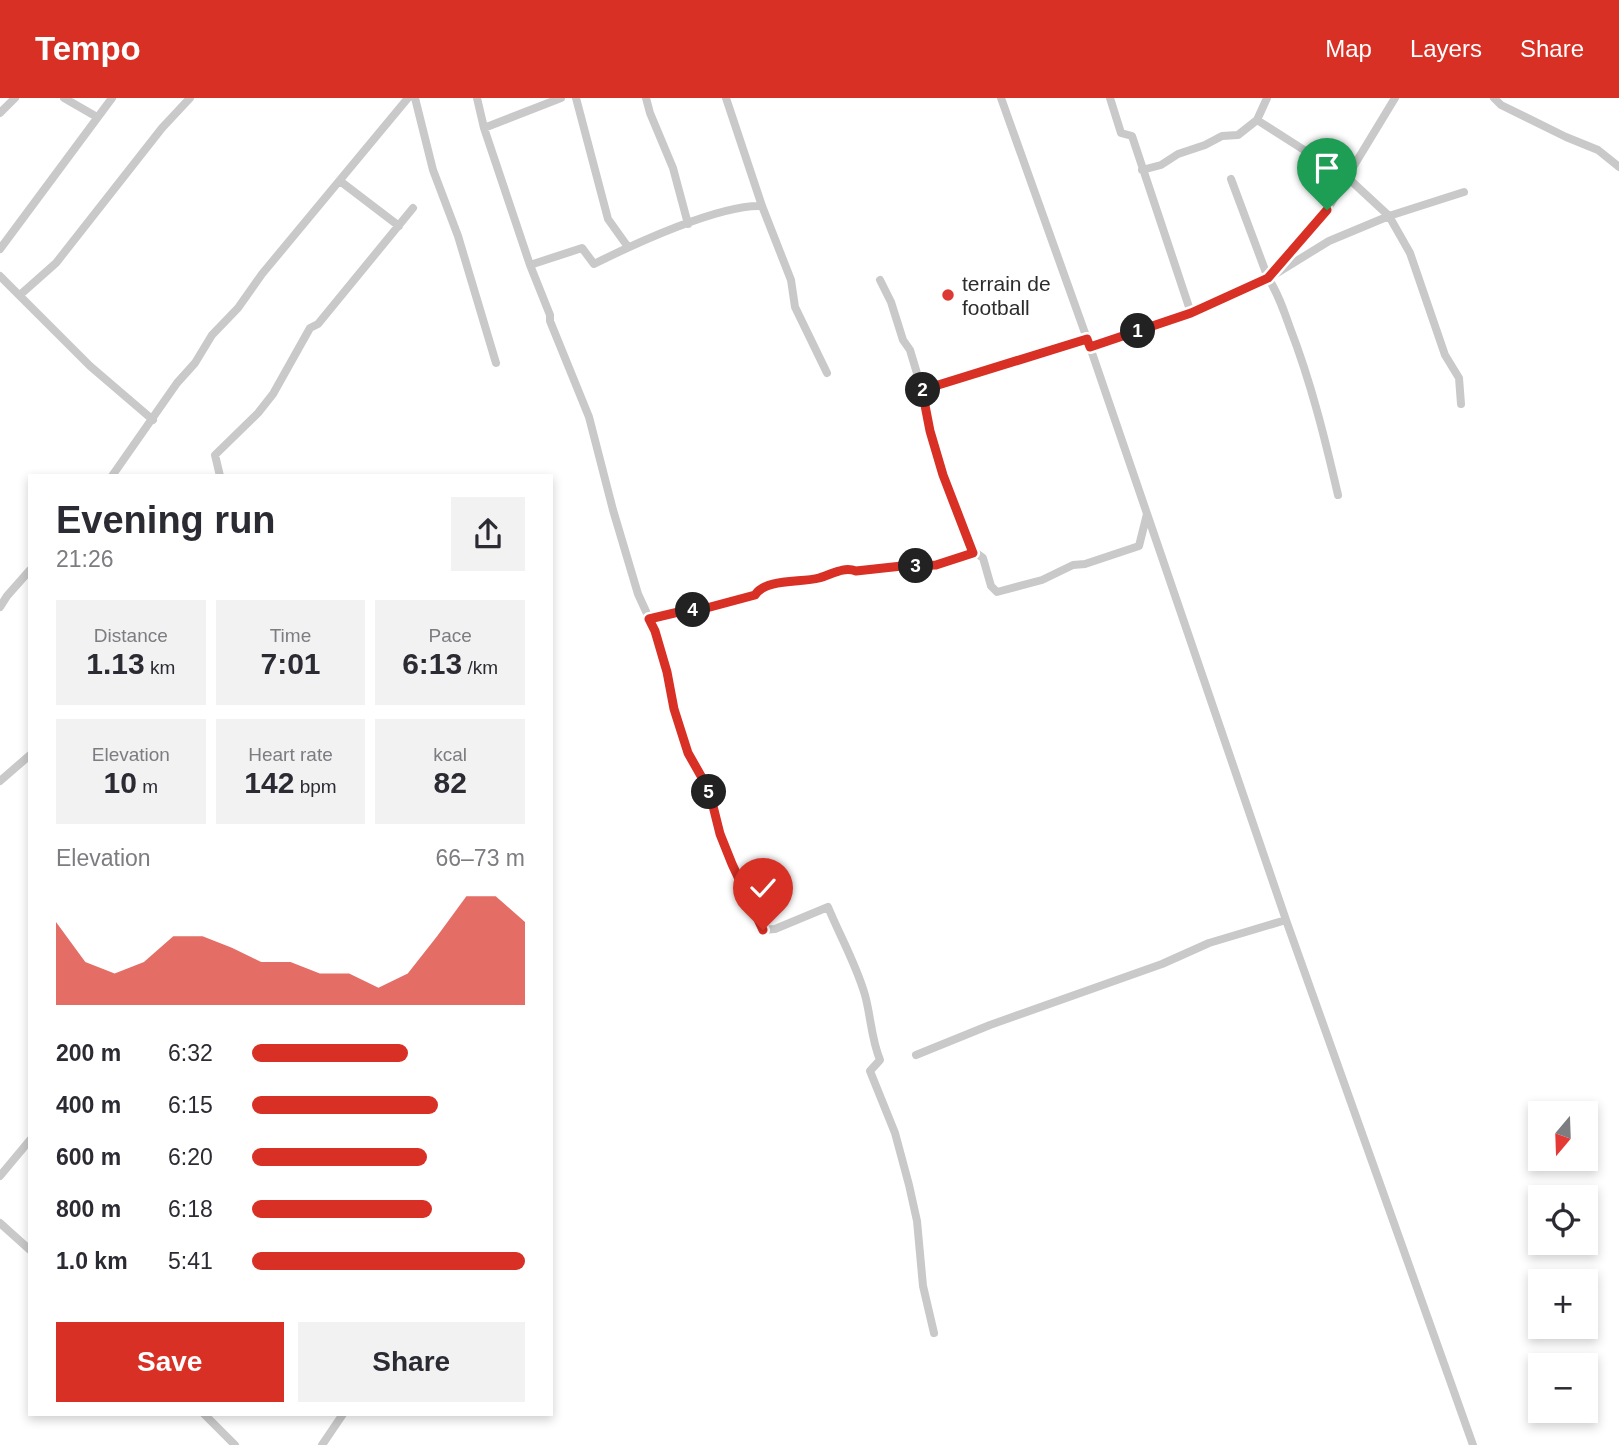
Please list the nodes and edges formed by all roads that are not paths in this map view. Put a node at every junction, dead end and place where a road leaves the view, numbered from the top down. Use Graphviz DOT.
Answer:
graph roads {
  1 [pos="15,98"];
  2 [pos="64,98"];
  3 [pos="112,98"];
  4 [pos="191,98"];
  5 [pos="408,98"];
  6 [pos="415,98"];
  7 [pos="477,98"];
  8 [pos="561,98"];
  9 [pos="576,98"];
  10 [pos="646,98"];
  11 [pos="726,98"];
  12 [pos="1001,98"];
  13 [pos="1110,98"];
  14 [pos="1267,98"];
  15 [pos="1395,98"];
  16 [pos="1494,98"];
  17 [pos="0,113"];
  18 [pos="97,117"];
  19 [pos="1257,121"];
  20 [pos="484,128"];
  21 [pos="1619,167"];
  22 [pos="1142,170"];
  23 [pos="1348,178"];
  24 [pos="1231,179"];
  25 [pos="340,181"];
  26 [pos="1464,192"];
  27 [pos="762,206"];
  28 [pos="413,208"];
  29 [pos="1390,216"];
  30 [pos="688,224"];
  31 [pos="399,226"];
  32 [pos="628,247"];
  33 [pos="0,249"];
  34 [pos="530,265"];
  35 [pos="0,275"];
  36 [pos="1268,278"];
  37 [pos="880,279"];
  38 [pos="21,295"];
  39 [pos="1191,313"];
  40 [pos="1088,343"];
  41 [pos="496,363"];
  42 [pos="827,373"];
  43 [pos="922,390"];
  44 [pos="1461,404"];
  45 [pos="152,420"];
  46 [pos="113,474"];
  47 [pos="220,474"];
  48 [pos="1338,495"];
  49 [pos="1147,514"];
  50 [pos="1156,541"];
  51 [pos="1139,545"];
  52 [pos="973,553"];
  53 [pos="28,572"];
  54 [pos="0,607"];
  55 [pos="649,619"];
  56 [pos="28,757"];
  57 [pos="0,782"];
  58 [pos="1286,920"];
  59 [pos="916,1055"];
  60 [pos="28,1142"];
  61 [pos="0,1176"];
  62 [pos="0,1223"];
  63 [pos="28,1248"];
  64 [pos="934,1333"];
  65 [pos="206,1416"];
  66 [pos="342,1416"];
  67 [pos="235,1445"];
  68 [pos="321,1445"];
  69 [pos="1473,1445"];
  1 -- 17 [label="street"];
  2 -- 18 [label="street"];
  3 -- 18 [label="street"];
  4 -- 38 [label="street"];
  5 -- 25 [label="street"];
  6 -- 41 [label="street"];
  7 -- 20 [label="street"];
  8 -- 20 [label="street"];
  9 -- 32 [label="street"];
  10 -- 30 [label="street"];
  11 -- 27 [label="street"];
  12 -- 40 [label="street"];
  13 -- 22 [label="street"];
  14 -- 19 [label="street"];
  15 -- 23 [label="street"];
  16 -- 21 [label="street"];
  18 -- 33 [label="street"];
  19 -- 22 [label="street"];
  19 -- 23 [label="street"];
  20 -- 34 [label="street"];
  22 -- 39 [label="street"];
  23 -- 29 [label="street"];
  23 -- 36 [label="street"];
  24 -- 36 [label="street"];
  25 -- 31 [label="street"];
  25 -- 45 [label="street"];
  26 -- 29 [label="street"];
  27 -- 30 [label="street"];
  27 -- 42 [label="street"];
  28 -- 31 [label="street"];
  29 -- 36 [label="street"];
  29 -- 44 [label="street"];
  30 -- 32 [label="street"];
  31 -- 47 [label="street"];
  32 -- 34 [label="street"];
  34 -- 55 [label="street"];
  35 -- 38 [label="street"];
  36 -- 39 [label="street"];
  36 -- 48 [label="street"];
  37 -- 43 [label="street"];
  38 -- 45 [label="street"];
  39 -- 40 [label="street"];
  40 -- 43 [label="street"];
  40 -- 49 [label="street"];
  43 -- 52 [label="street"];
  45 -- 46 [label="street"];
  49 -- 50 [label="street"];
  49 -- 51 [label="street"];
  50 -- 51 [label="street"];
  50 -- 58 [label="street"];
  51 -- 52 [label="street"];
  52 -- 55 [label="street"];
  53 -- 54 [label="street"];
  55 -- 64 [label="street"];
  56 -- 57 [label="street"];
  58 -- 59 [label="street"];
  58 -- 69 [label="street"];
  60 -- 61 [label="street"];
  62 -- 63 [label="street"];
  65 -- 67 [label="street"];
  66 -- 68 [label="street"];
}
